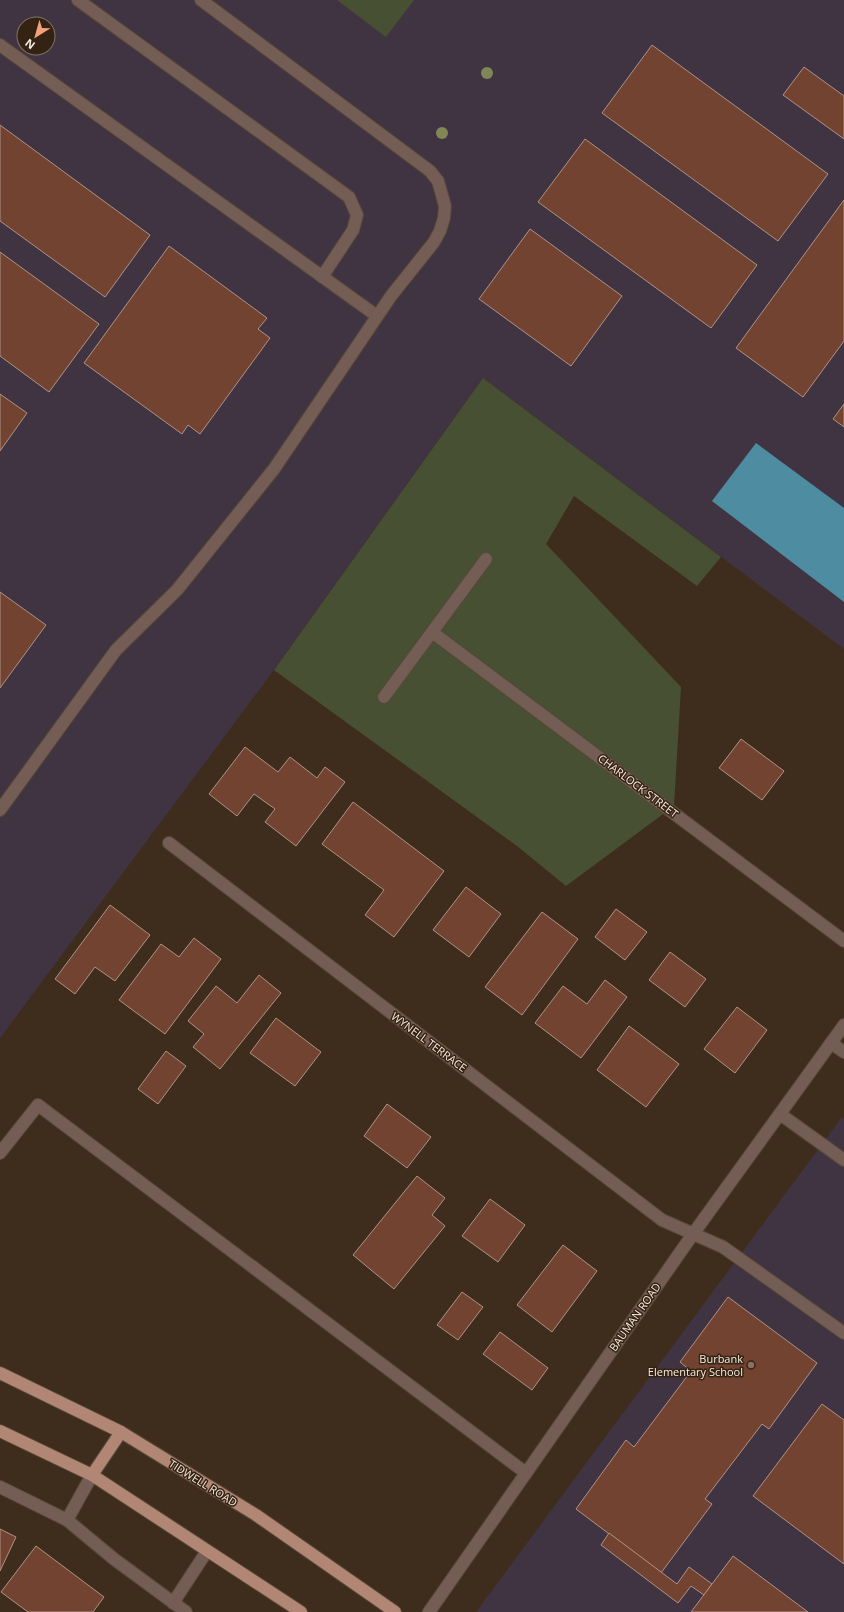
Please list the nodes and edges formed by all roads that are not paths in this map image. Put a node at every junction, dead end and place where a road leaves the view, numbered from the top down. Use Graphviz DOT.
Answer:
graph roads {
  1 [pos="78,0"];
  2 [pos="201,0"];
  3 [pos="0,45"];
  4 [pos="322,277"];
  5 [pos="377,316"];
  6 [pos="486,559"];
  7 [pos="432,632"];
  8 [pos="384,697"];
  9 [pos="0,810"];
  10 [pos="169,843"];
  11 [pos="844,940"];
  12 [pos="844,1025"];
  13 [pos="831,1044"];
  14 [pos="844,1052"];
  15 [pos="780,1114"];
  16 [pos="0,1153"];
  17 [pos="844,1160"];
  18 [pos="693,1234"];
  19 [pos="844,1333"];
  20 [pos="0,1373"];
  21 [pos="0,1431"];
  22 [pos="121,1432"];
  23 [pos="526,1473"];
  24 [pos="92,1475"];
  25 [pos="0,1487"];
  26 [pos="67,1520"];
  27 [pos="207,1551"];
  28 [pos="173,1603"];
  29 [pos="186,1612"];
  30 [pos="301,1612"];
  31 [pos="395,1612"];
  32 [pos="429,1612"];
  1 -- 4 [label="street"];
  2 -- 5 [label="street"];
  3 -- 4 [label="street"];
  4 -- 5 [label="street"];
  5 -- 9 [label="street"];
  6 -- 7 [label="street"];
  7 -- 8 [label="street"];
  7 -- 11 [label="street, CHARLOCK STREET"];
  10 -- 18 [label="street, WYNELL TERRACE"];
  12 -- 13 [label="street, BAUMAN ROAD"];
  13 -- 14 [label="street"];
  13 -- 15 [label="street, BAUMAN ROAD"];
  15 -- 17 [label="street"];
  15 -- 18 [label="street, BAUMAN ROAD"];
  16 -- 23 [label="street"];
  18 -- 19 [label="street, WYNELL TERRACE"];
  18 -- 23 [label="street, BAUMAN ROAD"];
  20 -- 22 [label="main road, TIDWELL ROAD"];
  21 -- 24 [label="main road"];
  22 -- 24 [label="main road"];
  22 -- 31 [label="main road, TIDWELL ROAD"];
  23 -- 32 [label="street, BAUMAN ROAD"];
  24 -- 26 [label="street"];
  24 -- 27 [label="main road"];
  25 -- 26 [label="street"];
  26 -- 28 [label="street"];
  27 -- 28 [label="street"];
  27 -- 30 [label="main road"];
  28 -- 29 [label="street"];
}
